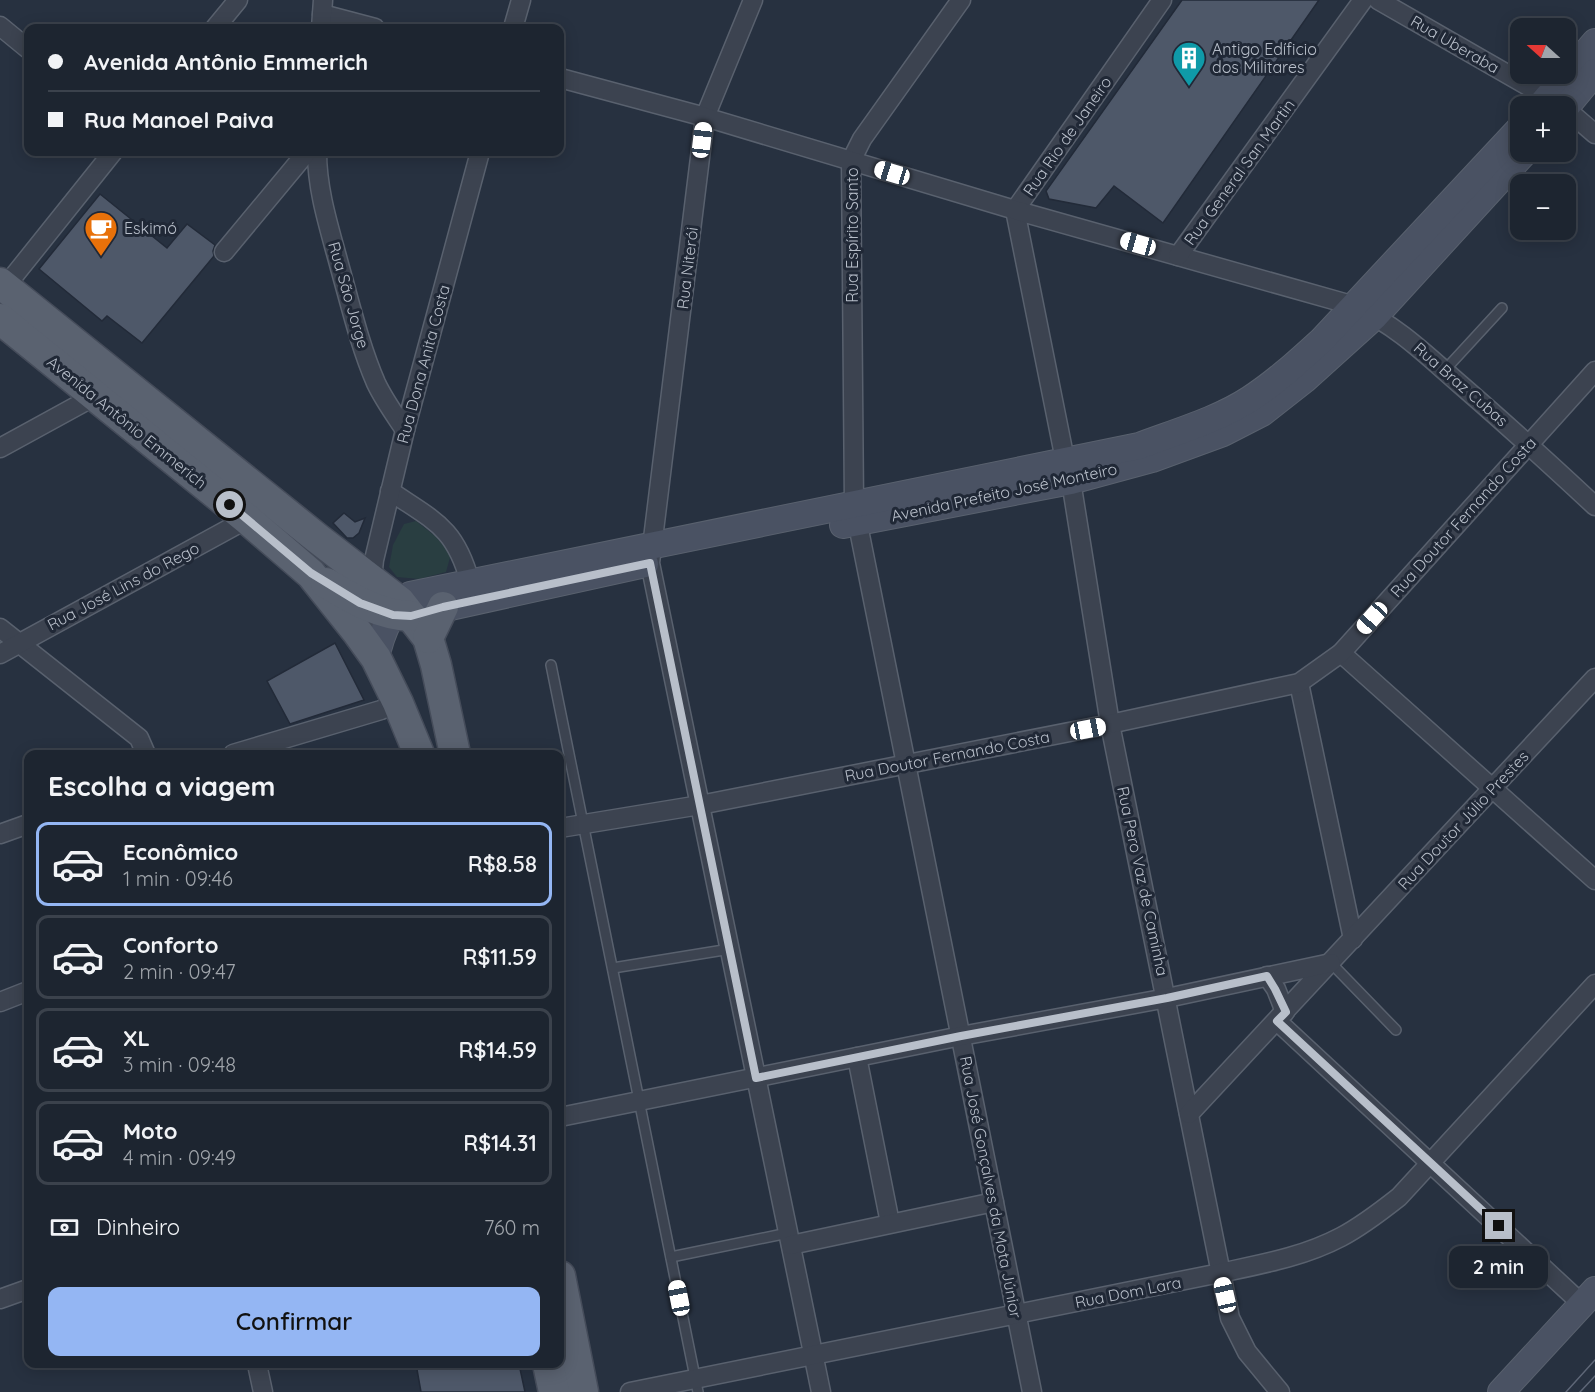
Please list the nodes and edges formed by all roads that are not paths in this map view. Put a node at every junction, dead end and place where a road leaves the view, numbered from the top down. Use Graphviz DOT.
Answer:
graph roads {
  1 [pos="238,0"];
  2 [pos="521,0"];
  3 [pos="753,0"];
  4 [pos="962,0"];
  5 [pos="1162,0"];
  6 [pos="1363,0"];
  7 [pos="1378,0"];
  8 [pos="322,14"];
  9 [pos="217,24"];
  10 [pos="360,24"];
  11 [pos="514,24"];
  12 [pos="0,26"];
  13 [pos="1595,42"];
  14 [pos="24,46"];
  15 [pos="1595,72"];
  16 [pos="564,79"];
  17 [pos="1542,96"];
  18 [pos="1562,96"];
  19 [pos="1567,96"];
  20 [pos="705,117"];
  21 [pos="1576,120"];
  22 [pos="1595,134"];
  23 [pos="1510,140"];
  24 [pos="110,156"];
  25 [pos="304,156"];
  26 [pos="317,156"];
  27 [pos="479,156"];
  28 [pos="851,161"];
  29 [pos="1515,162"];
  30 [pos="1015,210"];
  31 [pos="224,252"];
  32 [pos="1178,256"];
  33 [pos="2,285"];
  34 [pos="1502,308"];
  35 [pos="1365,311"];
  36 [pos="0,319"];
  37 [pos="1444,371"];
  38 [pos="1595,371"];
  39 [pos="95,396"];
  40 [pos="405,430"];
  41 [pos="1529,444"];
  42 [pos="0,448"];
  43 [pos="1068,471"];
  44 [pos="390,491"];
  45 [pos="1595,506"];
  46 [pos="856,514"];
  47 [pos="247,519"];
  48 [pos="651,554"];
  49 [pos="311,573"];
  50 [pos="470,582"];
  51 [pos="366,591"];
  52 [pos="440,598"];
  53 [pos="408,618"];
  54 [pos="0,628"];
  55 [pos="18,643"];
  56 [pos="1341,653"];
  57 [pos="0,654"];
  58 [pos="376,658"];
  59 [pos="551,665"];
  60 [pos="1595,678"];
  61 [pos="1299,682"];
  62 [pos="398,703"];
  63 [pos="1110,724"];
  64 [pos="144,750"];
  65 [pos="246,750"];
  66 [pos="417,750"];
  67 [pos="454,750"];
  68 [pos="906,764"];
  69 [pos="1492,789"];
  70 [pos="700,805"];
  71 [pos="584,824"];
  72 [pos="24,825"];
  73 [pos="564,827"];
  74 [pos="0,834"];
  75 [pos="1595,880"];
  76 [pos="1353,939"];
  77 [pos="730,949"];
  78 [pos="1331,963"];
  79 [pos="613,968"];
  80 [pos="1267,976"];
  81 [pos="1595,984"];
  82 [pos="24,993"];
  83 [pos="1167,998"];
  84 [pos="0,1002"];
  85 [pos="1281,1016"];
  86 [pos="1396,1030"];
  87 [pos="961,1036"];
  88 [pos="857,1058"];
  89 [pos="756,1078"];
  90 [pos="640,1102"];
  91 [pos="1190,1114"];
  92 [pos="564,1116"];
  93 [pos="1432,1163"];
  94 [pos="994,1202"];
  95 [pos="890,1223"];
  96 [pos="790,1239"];
  97 [pos="671,1257"];
  98 [pos="1220,1273"];
  99 [pos="24,1290"];
  100 [pos="564,1296"];
  101 [pos="1589,1297"];
  102 [pos="0,1299"];
  103 [pos="1016,1314"];
  104 [pos="813,1355"];
  105 [pos="258,1368"];
  106 [pos="549,1368"];
  107 [pos="696,1385"];
  108 [pos="263,1392"];
  109 [pos="554,1392"];
  110 [pos="583,1392"];
  111 [pos="630,1392"];
  112 [pos="821,1392"];
  113 [pos="1032,1392"];
  114 [pos="1280,1392"];
  115 [pos="1501,1392"];
  1 -- 9 [label="street"];
  2 -- 11 [label="street"];
  3 -- 20 [label="street, Rua Niterói"];
  4 -- 28 [label="street, Rua Espírito Santo"];
  5 -- 30 [label="street, Rua Rio de Janeiro"];
  6 -- 32 [label="street, Rua General San Martin"];
  7 -- 17 [label="street, Rua Uberaba"];
  8 -- 10 [label="street"];
  12 -- 14 [label="street"];
  13 -- 18 [label="main road"];
  15 -- 19 [label="main road"];
  16 -- 20 [label="street, Rua Braz Cubas"];
  20 -- 28 [label="street, Rua Braz Cubas"];
  20 -- 48 [label="street, Rua Niterói"];
  21 -- 22 [label="street, Rua Uberaba"];
  23 -- 35 [label="main road, Avenida Prefeito José Monteiro"];
  24 -- 33 [label="street"];
  25 -- 31 [label="street"];
  26 -- 40 [label="street, Rua São Jorge"];
  27 -- 40 [label="street, Rua Dona Anita Costa"];
  28 -- 30 [label="street, Rua Braz Cubas"];
  28 -- 46 [label="street, Rua Espírito Santo"];
  29 -- 35 [label="main road, Avenida Prefeito José Monteiro"];
  30 -- 32 [label="street, Rua Braz Cubas"];
  30 -- 43 [label="street, Rua Rio de Janeiro"];
  32 -- 35 [label="street, Rua Braz Cubas"];
  33 -- 51 [label="main road, Avenida Antônio Emmerich"];
  34 -- 37 [label="lane"];
  35 -- 37 [label="street, Rua Braz Cubas"];
  35 -- 43 [label="main road, Avenida Prefeito José Monteiro"];
  36 -- 39 [label="main road, Avenida Antônio Emmerich"];
  37 -- 41 [label="street, Rua Braz Cubas"];
  38 -- 41 [label="street, Rua Doutor Fernando Costa"];
  39 -- 42 [label="street"];
  39 -- 47 [label="main road, Avenida Antônio Emmerich"];
  40 -- 44 [label="street, Rua Dona Anita Costa"];
  41 -- 45 [label="street, Rua Braz Cubas"];
  41 -- 56 [label="street, Rua Doutor Fernando Costa"];
  43 -- 46 [label="main road, Avenida Prefeito José Monteiro"];
  43 -- 63 [label="street, Rua Pero Vaz de Caminha"];
  44 -- 50 [label="street"];
  44 -- 51 [label="street, Rua Dona Anita Costa"];
  46 -- 48 [label="main road, Avenida Prefeito José Monteiro"];
  46 -- 68 [label="street, Rua José Gonçalves da Mota Júnior"];
  47 -- 49 [label="main road, Avenida Antônio Emmerich"];
  47 -- 55 [label="street, Rua José Lins do Rego"];
  48 -- 50 [label="main road, Avenida Prefeito José Monteiro"];
  48 -- 52 [label="main road, Avenida Prefeito José Monteiro"];
  48 -- 70 [label="street, Rua Niterói"];
  49 -- 51 [label="main road"];
  49 -- 58 [label="main road, Avenida Antônio Emmerich"];
  50 -- 52 [label="main road, Avenida Prefeito José Monteiro"];
  51 -- 53 [label="main road"];
  52 -- 53 [label="main road"];
  52 -- 53 [label="main road"];
  53 -- 58 [label="main road"];
  53 -- 67 [label="main road"];
  54 -- 55 [label="street"];
  55 -- 57 [label="street, Rua José Lins do Rego"];
  55 -- 64 [label="street"];
  56 -- 61 [label="street, Rua Doutor Fernando Costa"];
  56 -- 69 [label="street"];
  58 -- 62 [label="main road, Avenida Antônio Emmerich"];
  59 -- 71 [label="lane"];
  60 -- 69 [label="street, Rua Doutor Júlio Prestes"];
  61 -- 63 [label="street, Rua Doutor Fernando Costa"];
  61 -- 76 [label="street"];
  62 -- 65 [label="street"];
  62 -- 66 [label="main road, Avenida Antônio Emmerich"];
  63 -- 68 [label="street, Rua Doutor Fernando Costa"];
  63 -- 83 [label="street, Rua Pero Vaz de Caminha"];
  68 -- 70 [label="street, Rua Doutor Fernando Costa"];
  68 -- 87 [label="street, Rua José Gonçalves da Mota Júnior"];
  69 -- 75 [label="street"];
  69 -- 76 [label="street, Rua Doutor Júlio Prestes"];
  70 -- 71 [label="street, Rua Doutor Fernando Costa"];
  70 -- 77 [label="street, Rua Niterói"];
  71 -- 73 [label="street, Rua Doutor Fernando Costa"];
  71 -- 79 [label="lane"];
  72 -- 74 [label="street"];
  76 -- 78 [label="street, Rua Doutor Júlio Prestes"];
  77 -- 79 [label="lane"];
  77 -- 89 [label="street, Rua Niterói"];
  78 -- 80 [label="street"];
  78 -- 85 [label="street, Rua Doutor Júlio Prestes"];
  78 -- 86 [label="lane"];
  79 -- 90 [label="lane"];
  80 -- 83 [label="street"];
  80 -- 85 [label="street"];
  81 -- 93 [label="street, Rua Dom Lara"];
  82 -- 84 [label="street"];
  83 -- 87 [label="street"];
  83 -- 91 [label="street, Rua Pero Vaz de Caminha"];
  85 -- 91 [label="street, Rua Doutor Júlio Prestes"];
  85 -- 93 [label="street"];
  87 -- 88 [label="street"];
  87 -- 94 [label="street, Rua José Gonçalves da Mota Júnior"];
  88 -- 89 [label="street"];
  88 -- 95 [label="street"];
  89 -- 90 [label="street"];
  89 -- 96 [label="street, Rua Niterói"];
  90 -- 92 [label="street"];
  90 -- 97 [label="lane"];
  91 -- 98 [label="street, Rua Pero Vaz de Caminha"];
  93 -- 98 [label="street, Rua Dom Lara"];
  93 -- 101 [label="street"];
  94 -- 95 [label="street"];
  94 -- 103 [label="street, Rua José Gonçalves da Mota Júnior"];
  95 -- 96 [label="street"];
  96 -- 97 [label="lane"];
  96 -- 104 [label="street, Rua Niterói"];
  97 -- 107 [label="lane"];
  98 -- 103 [label="street, Rua Dom Lara"];
  98 -- 114 [label="street, Rua Pero Vaz de Caminha"];
  99 -- 102 [label="street"];
  100 -- 110 [label="main road"];
  101 -- 115 [label="main road"];
  103 -- 104 [label="street, Rua Dom Lara"];
  103 -- 113 [label="street, Rua José Gonçalves da Mota Júnior"];
  104 -- 107 [label="street, Rua Dom Lara"];
  104 -- 112 [label="street, Rua Niterói"];
  105 -- 108 [label="street"];
  106 -- 109 [label="main road"];
  107 -- 111 [label="street, Rua Dom Lara"];
}
